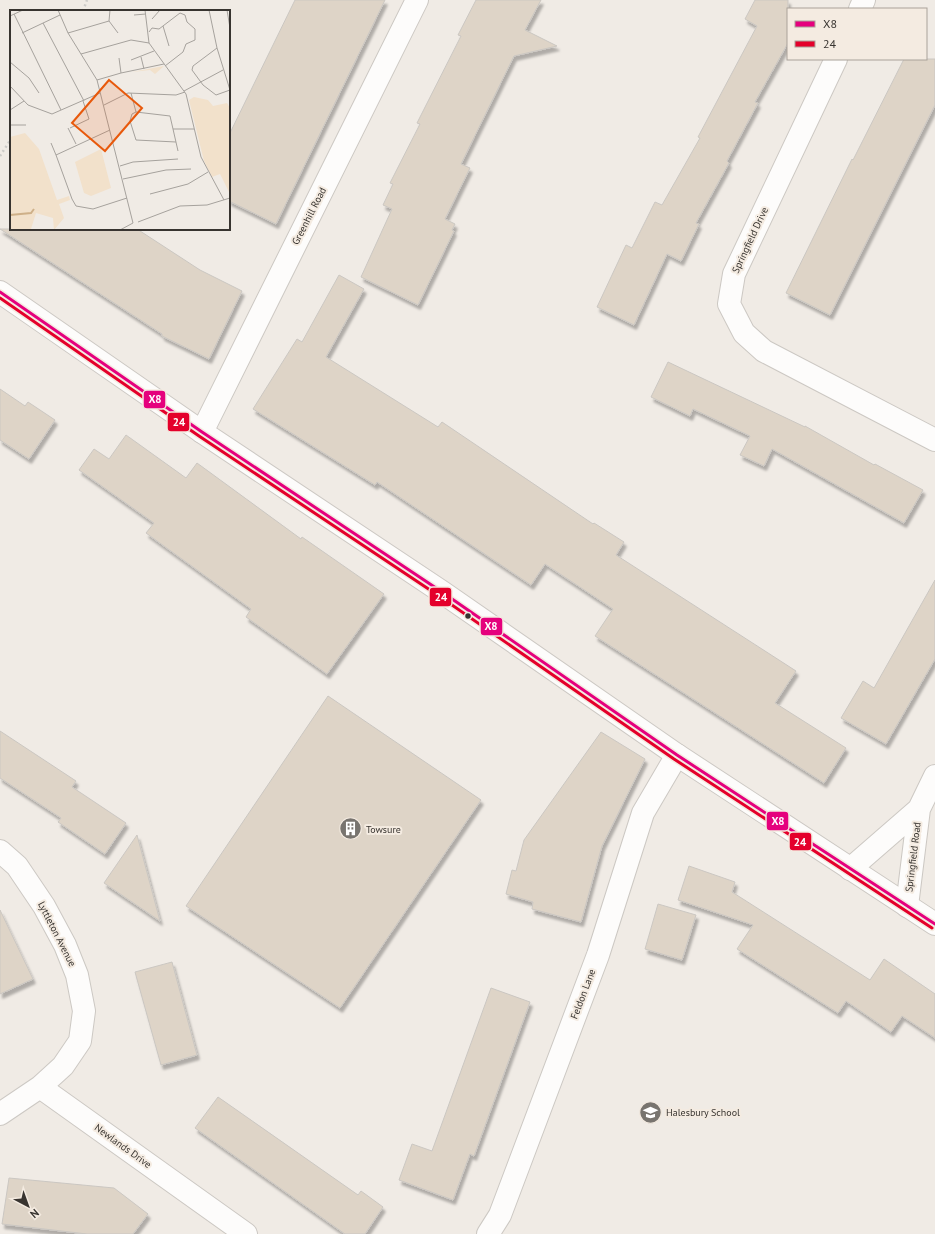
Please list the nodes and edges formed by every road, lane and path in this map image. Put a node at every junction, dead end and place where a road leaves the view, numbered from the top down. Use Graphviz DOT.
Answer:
graph roads {
  1 [pos="87,0"];
  2 [pos="417,0"];
  3 [pos="83,10"];
  4 [pos="836,60"];
  5 [pos="10,141"];
  6 [pos="0,156"];
  7 [pos="0,292"];
  8 [pos="202,432"];
  9 [pos="935,440"];
  10 [pos="677,754"];
  11 [pos="935,776"];
  12 [pos="919,808"];
  13 [pos="0,851"];
  14 [pos="850,869"];
  15 [pos="907,906"];
  16 [pos="935,924"];
  17 [pos="40,1087"];
  18 [pos="0,1114"];
  19 [pos="246,1234"];
  20 [pos="488,1234"];
  1 -- 3 [label="path"];
  2 -- 8 [label="street, Greenhill Road"];
  4 -- 9 [label="street, Springfield Drive"];
  5 -- 6 [label="path"];
  7 -- 8 [label="street"];
  8 -- 10 [label="street"];
  10 -- 14 [label="street"];
  10 -- 20 [label="street, Feldon Lane"];
  11 -- 12 [label="street, Springfield Road"];
  12 -- 14 [label="street, Springfield Road"];
  12 -- 15 [label="street, Springfield Road"];
  13 -- 17 [label="street, Lyttleton Avenue"];
  14 -- 15 [label="street"];
  15 -- 16 [label="street"];
  17 -- 18 [label="street"];
  17 -- 19 [label="street, Newlands Drive"];
}
